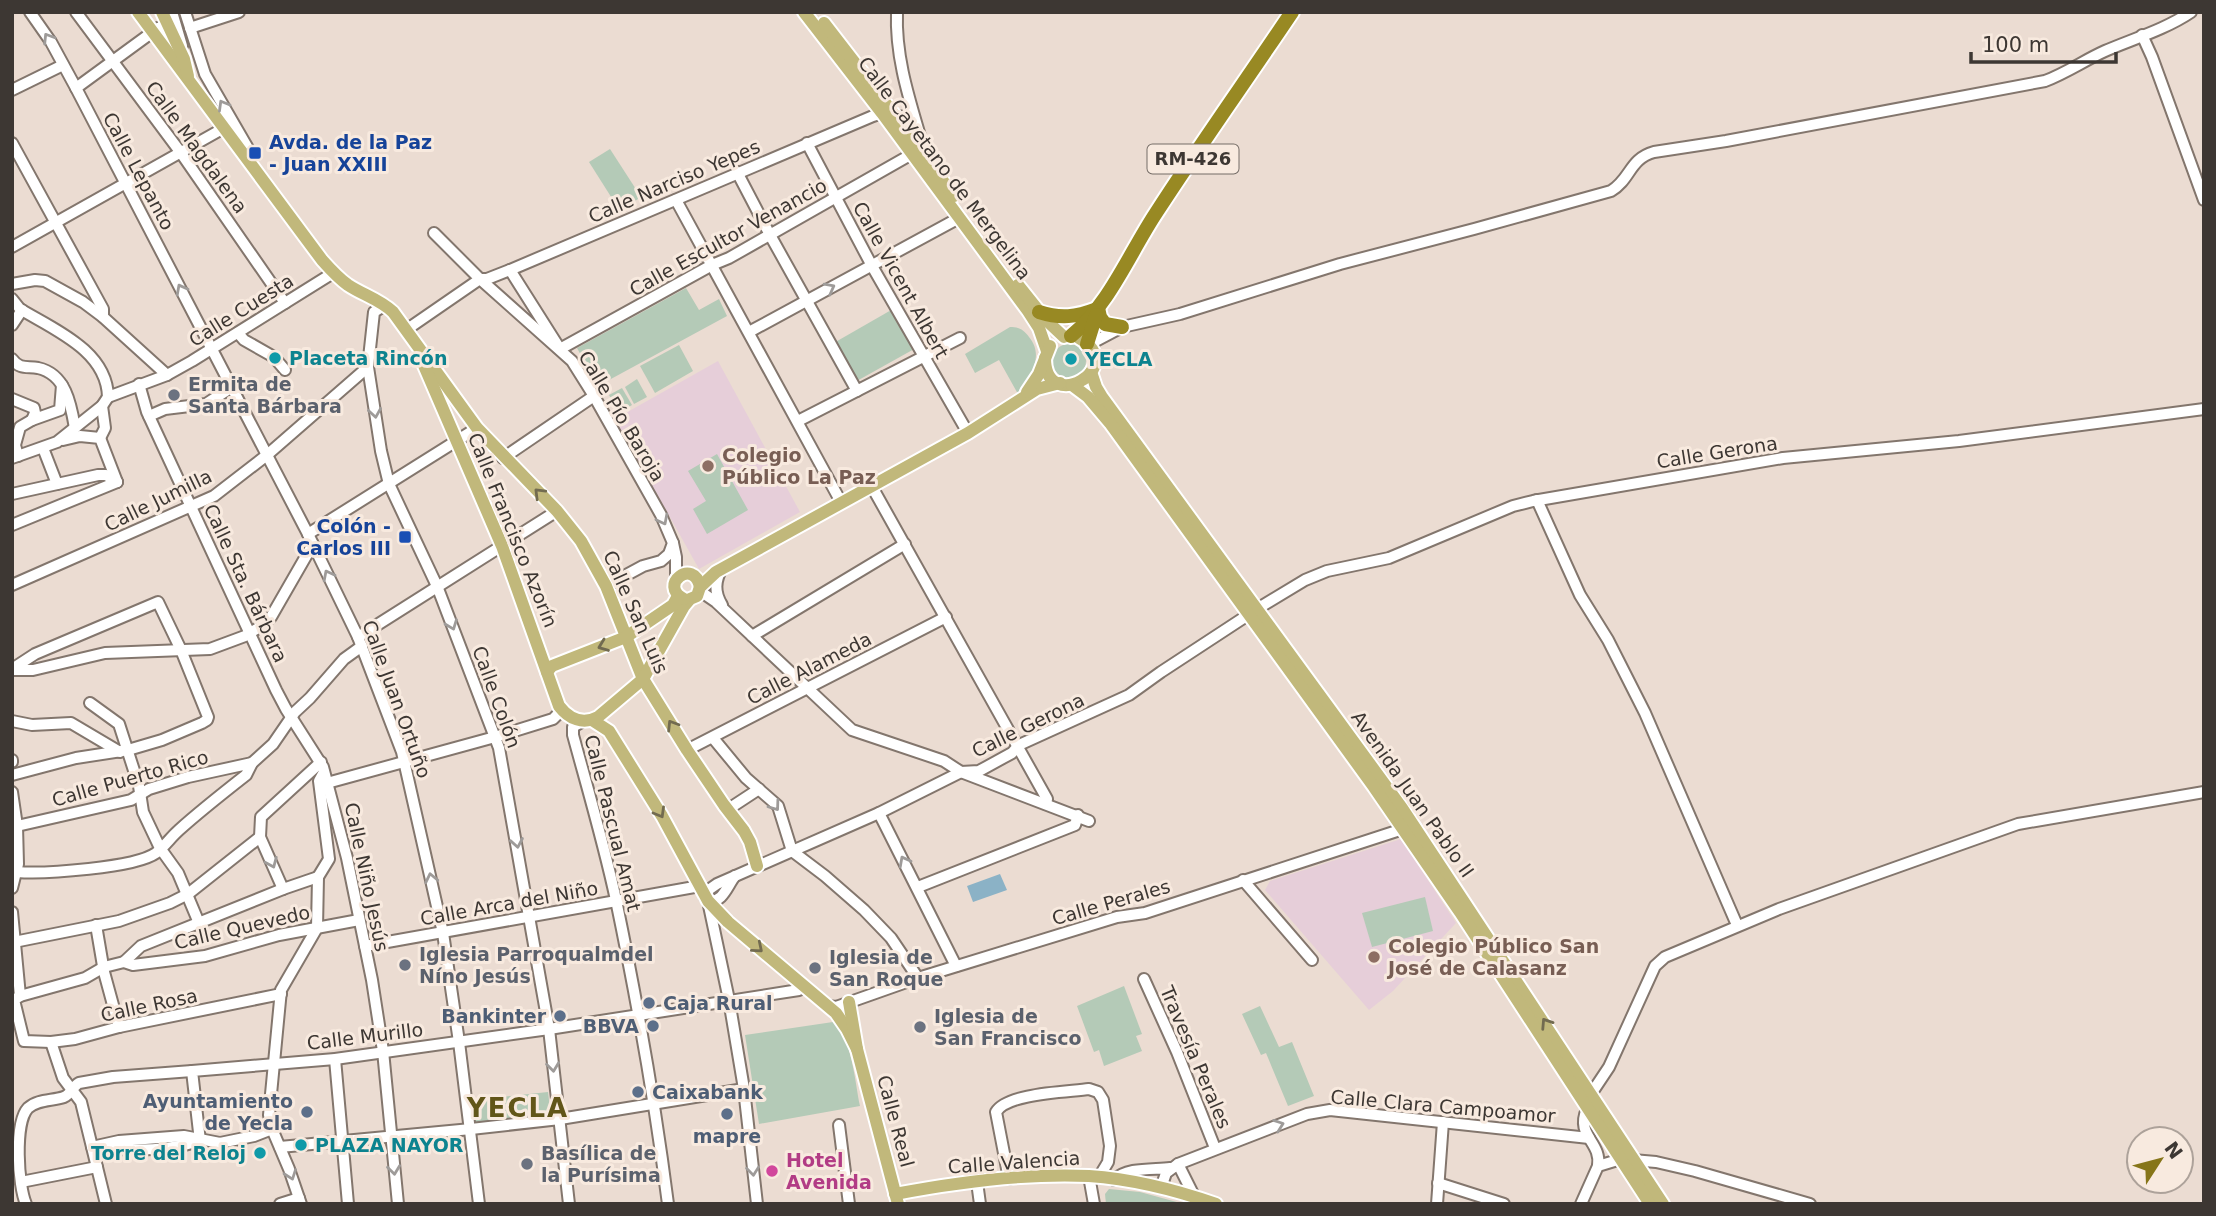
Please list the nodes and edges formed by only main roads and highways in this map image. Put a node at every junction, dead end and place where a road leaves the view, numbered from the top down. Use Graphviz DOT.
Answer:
graph roads {
  1 [pos="163,12"];
  2 [pos="804,12"];
  3 [pos="815,12"];
  4 [pos="1292,12"];
  5 [pos="141,13"];
  6 [pos="171,19"];
  7 [pos="190,83"];
  8 [pos="1098,308"];
  9 [pos="1039,312"];
  10 [pos="1122,327"];
  11 [pos="1067,337"];
  12 [pos="415,344"];
  13 [pos="1089,348"];
  14 [pos="1046,355"];
  15 [pos="1091,372"];
  16 [pos="1066,384"];
  17 [pos="1023,398"];
  18 [pos="1114,420"];
  19 [pos="693,590"];
  20 [pos="1252,612"];
  21 [pos="626,637"];
  22 [pos="547,672"];
  23 [pos="643,679"];
  24 [pos="587,721"];
  25 [pos="757,866"];
  26 [pos="849,1002"];
  27 [pos="857,1049"];
  28 [pos="1627,1159"];
  29 [pos="897,1199"];
  30 [pos="1216,1204"];
  31 [pos="1650,1204"];
  32 [pos="1663,1204"];
  1 -- 6 [label="main road"];
  2 -- 14 [label="main road, Calle Cayetano de Mergelina"];
  3 -- 9 [label="main road, Calle Cayetano de Mergelina"];
  4 -- 8 [label="highway, RM-426"];
  5 -- 7 [label="main road"];
  6 -- 7 [label="main road"];
  7 -- 12 [label="main road"];
  8 -- 9 [label="highway"];
  8 -- 10 [label="highway"];
  8 -- 11 [label="highway, RM-426"];
  8 -- 13 [label="highway, RM-426"];
  9 -- 11 [label="main road, Calle Cayetano de Mergelina"];
  11 -- 13 [label="main road"];
  11 -- 14 [label="main road"];
  21 -- 12 [label="main road, Calle San Luis, one-way"];
  12 -- 22 [label="main road, Calle Francisco Azorín"];
  13 -- 15 [label="main road"];
  14 -- 16 [label="main road"];
  14 -- 17 [label="main road"];
  15 -- 16 [label="main road"];
  15 -- 18 [label="main road"];
  16 -- 17 [label="main road"];
  16 -- 18 [label="main road"];
  17 -- 19 [label="main road"];
  18 -- 20 [label="main road, Avenida Juan Pablo II"];
  19 -- 19 [label="main road"];
  19 -- 21 [label="main road"];
  19 -- 23 [label="main road"];
  20 -- 28 [label="main road, Avenida Juan Pablo II"];
  28 -- 20 [label="main road, Avenida Juan Pablo II, one-way"];
  21 -- 22 [label="main road, one-way"];
  21 -- 23 [label="main road, Calle San Luis"];
  22 -- 24 [label="main road, Calle Francisco Azorín"];
  23 -- 24 [label="main road"];
  25 -- 23 [label="main road, Calle San Luis, one-way"];
  24 -- 27 [label="main road, one-way"];
  26 -- 27 [label="main road"];
  27 -- 29 [label="main road, Calle Real"];
  28 -- 31 [label="main road, Avenida Juan Pablo II"];
  28 -- 32 [label="main road, Avenida Juan Pablo II"];
  29 -- 30 [label="main road, Calle Valencia"];
}
